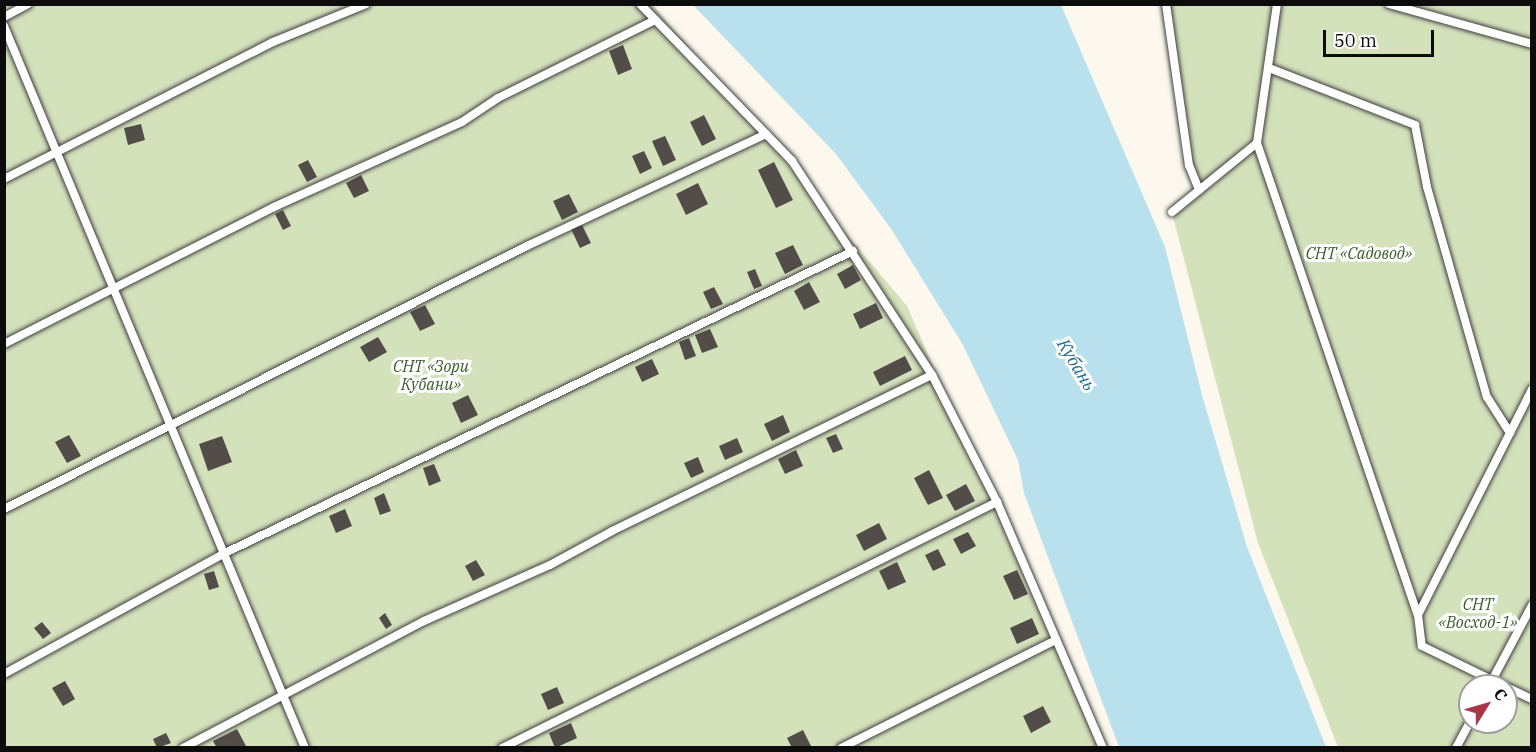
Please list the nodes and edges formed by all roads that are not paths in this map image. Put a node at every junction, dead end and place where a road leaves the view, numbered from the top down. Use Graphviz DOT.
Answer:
graph roads {
  1 [pos="28,4"];
  2 [pos="366,4"];
  3 [pos="640,4"];
  4 [pos="1166,4"];
  5 [pos="1277,4"];
  6 [pos="1389,4"];
  7 [pos="4,17"];
  8 [pos="655,20"];
  9 [pos="4,26"];
  10 [pos="1532,44"];
  11 [pos="1269,68"];
  12 [pos="766,134"];
  13 [pos="1257,143"];
  14 [pos="56,154"];
  15 [pos="4,180"];
  16 [pos="1198,190"];
  17 [pos="1172,213"];
  18 [pos="853,251"];
  19 [pos="116,290"];
  20 [pos="4,344"];
  21 [pos="932,375"];
  22 [pos="1532,389"];
  23 [pos="173,423"];
  24 [pos="1510,433"];
  25 [pos="997,502"];
  26 [pos="4,509"];
  27 [pos="225,553"];
  28 [pos="1532,606"];
  29 [pos="1418,615"];
  30 [pos="1056,640"];
  31 [pos="4,674"];
  32 [pos="1474,674"];
  33 [pos="1495,674"];
  34 [pos="1518,692"];
  35 [pos="281,696"];
  36 [pos="1532,699"];
  37 [pos="183,747"];
  38 [pos="305,747"];
  39 [pos="502,747"];
  40 [pos="840,747"];
  41 [pos="1103,747"];
  1 -- 7 [label="lane"];
  2 -- 14 [label="lane"];
  3 -- 8 [label="lane"];
  4 -- 16 [label="lane"];
  5 -- 11 [label="lane"];
  6 -- 10 [label="lane"];
  8 -- 12 [label="lane"];
  8 -- 19 [label="lane"];
  9 -- 14 [label="lane"];
  11 -- 13 [label="lane"];
  11 -- 24 [label="lane"];
  12 -- 18 [label="lane"];
  12 -- 23 [label="lane"];
  13 -- 16 [label="lane"];
  13 -- 29 [label="lane"];
  14 -- 15 [label="lane"];
  14 -- 19 [label="lane"];
  16 -- 17 [label="lane"];
  18 -- 21 [label="lane"];
  18 -- 27 [label="lane"];
  19 -- 20 [label="lane"];
  19 -- 23 [label="lane"];
  21 -- 25 [label="lane"];
  21 -- 35 [label="lane"];
  22 -- 24 [label="lane"];
  23 -- 26 [label="lane"];
  23 -- 27 [label="lane"];
  24 -- 29 [label="lane"];
  25 -- 30 [label="lane"];
  25 -- 39 [label="lane"];
  27 -- 31 [label="lane"];
  27 -- 35 [label="lane"];
  28 -- 33 [label="lane"];
  29 -- 32 [label="lane"];
  30 -- 40 [label="lane"];
  30 -- 41 [label="lane"];
  34 -- 36 [label="lane"];
  35 -- 37 [label="lane"];
  35 -- 38 [label="lane"];
}
